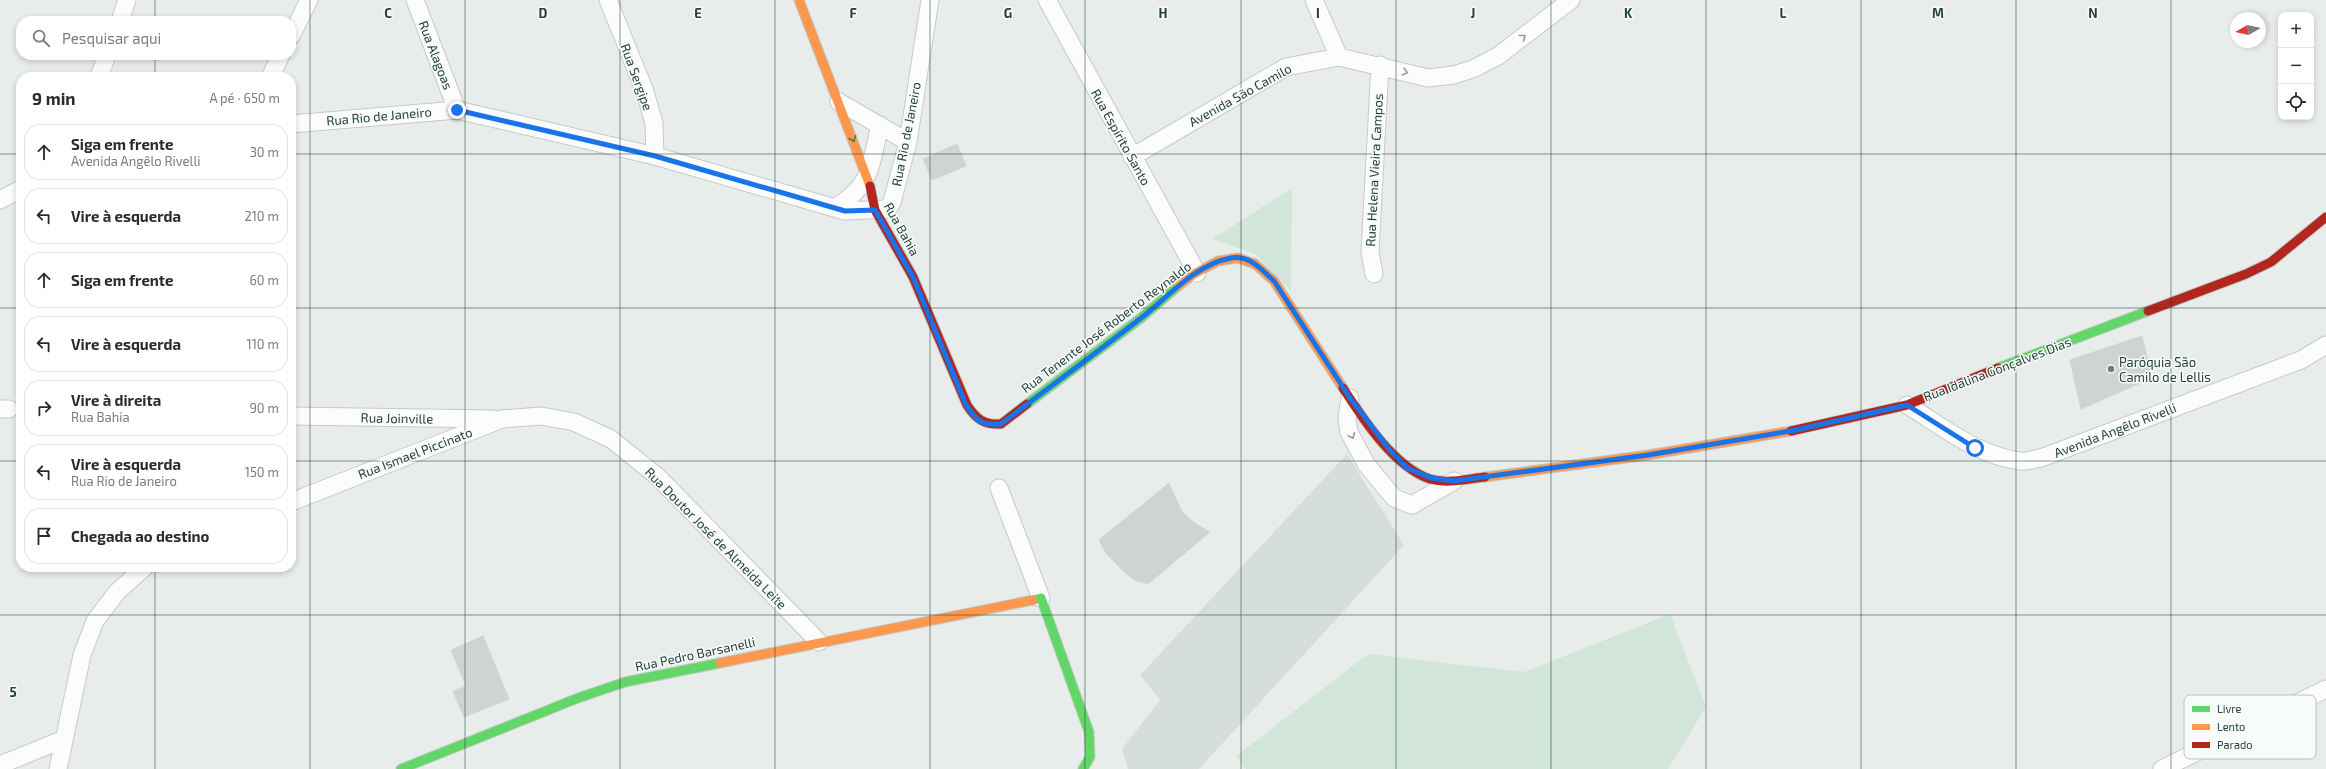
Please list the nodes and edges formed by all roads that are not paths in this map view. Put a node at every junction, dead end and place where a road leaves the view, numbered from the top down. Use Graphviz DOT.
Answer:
graph roads {
  1 [pos="128,0"];
  2 [pos="309,0"];
  3 [pos="415,0"];
  4 [pos="608,0"];
  5 [pos="799,0"];
  6 [pos="930,0"];
  7 [pos="1047,0"];
  8 [pos="1314,0"];
  9 [pos="1571,0"];
  10 [pos="122,16"];
  11 [pos="296,26"];
  12 [pos="1339,57"];
  13 [pos="105,60"];
  14 [pos="278,60"];
  15 [pos="1380,65"];
  16 [pos="100,72"];
  17 [pos="272,72"];
  18 [pos="840,102"];
  19 [pos="457,110"];
  20 [pos="296,124"];
  21 [pos="880,125"];
  22 [pos="908,142"];
  23 [pos="655,156"];
  24 [pos="1132,157"];
  25 [pos="868,176"];
  26 [pos="16,192"];
  27 [pos="0,200"];
  28 [pos="835,208"];
  29 [pos="875,210"];
  30 [pos="2326,217"];
  31 [pos="1197,273"];
  32 [pos="1374,274"];
  33 [pos="2326,344"];
  34 [pos="1350,398"];
  35 [pos="1907,405"];
  36 [pos="296,416"];
  37 [pos="541,416"];
  38 [pos="502,419"];
  39 [pos="1001,424"];
  40 [pos="1454,481"];
  41 [pos="999,488"];
  42 [pos="296,500"];
  43 [pos="139,572"];
  44 [pos="1041,598"];
  45 [pos="819,642"];
  46 [pos="2326,689"];
  47 [pos="2314,695"];
  48 [pos="64,739"];
  49 [pos="2184,758"];
  50 [pos="0,765"];
  51 [pos="58,769"];
  52 [pos="401,769"];
  53 [pos="1084,769"];
  54 [pos="2162,769"];
  1 -- 10 [label="street"];
  2 -- 11 [label="street"];
  3 -- 19 [label="street, Rua Alagoas"];
  4 -- 23 [label="street, Rua Sergipe"];
  5 -- 18 [label="street, Rua Bahia"];
  6 -- 22 [label="street, Rua Rio de Janeiro"];
  7 -- 24 [label="street, Rua Espírito Santo"];
  8 -- 12 [label="street"];
  15 -- 9 [label="street, Avenida São Camilo, one-way"];
  12 -- 15 [label="street, Avenida São Camilo"];
  12 -- 24 [label="street, Avenida São Camilo"];
  13 -- 16 [label="street"];
  14 -- 17 [label="street"];
  15 -- 32 [label="street, Rua Helena Vieira Campos"];
  18 -- 21 [label="street"];
  18 -- 25 [label="street, Rua Bahia, one-way"];
  19 -- 20 [label="street, Rua Rio de Janeiro"];
  19 -- 23 [label="street, Rua Rio de Janeiro"];
  21 -- 22 [label="street"];
  21 -- 25 [label="street"];
  22 -- 29 [label="street, Rua Rio de Janeiro"];
  23 -- 28 [label="street, Rua Rio de Janeiro"];
  24 -- 31 [label="street, Rua Espírito Santo"];
  25 -- 28 [label="street"];
  25 -- 29 [label="street, Rua Bahia"];
  26 -- 27 [label="street"];
  28 -- 29 [label="street, Rua Rio de Janeiro"];
  29 -- 39 [label="street, Rua Bahia"];
  30 -- 35 [label="street, Rua Idalina Gonçalves Dias"];
  31 -- 34 [label="street, Rua Tenente José Roberto Reynaldo"];
  31 -- 39 [label="street, Rua Tenente José Roberto Reynaldo"];
  33 -- 35 [label="street, Avenida Angêlo Rivelli"];
  34 -- 40 [label="street, Rua Idalina Gonçalves Dias"];
  34 -- 40 [label="street, Rua Idalina Gonçalves Dias, one-way"];
  35 -- 40 [label="street, Rua Idalina Gonçalves Dias"];
  36 -- 38 [label="street, Rua Joinville"];
  37 -- 38 [label="street, Rua Ismael Piccinato"];
  37 -- 45 [label="street, Rua Doutor José de Almeida Leite"];
  38 -- 42 [label="street, Rua Ismael Piccinato"];
  41 -- 44 [label="street"];
  43 -- 48 [label="street"];
  44 -- 45 [label="street, Rua Pedro Barsanelli"];
  44 -- 53 [label="street"];
  45 -- 52 [label="street, Rua Pedro Barsanelli"];
  46 -- 47 [label="street"];
  48 -- 50 [label="street"];
  48 -- 51 [label="street"];
  49 -- 54 [label="street"];
}
